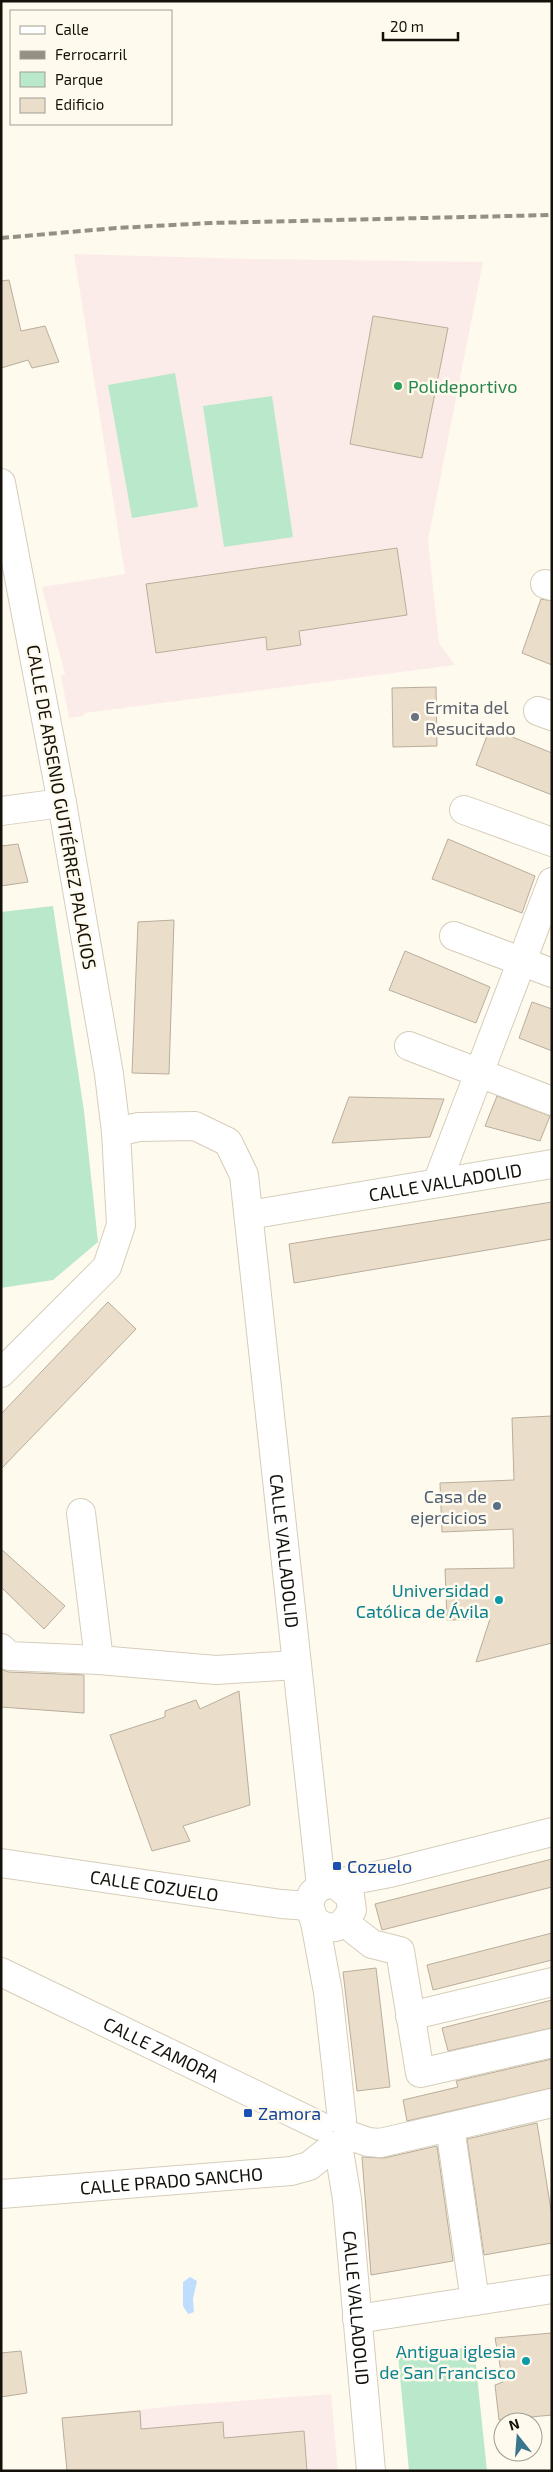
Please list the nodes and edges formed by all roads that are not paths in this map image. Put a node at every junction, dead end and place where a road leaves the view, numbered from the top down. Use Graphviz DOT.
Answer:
graph roads {
  1 [pos="1,483"];
  2 [pos="62,803"];
  3 [pos="464,810"];
  4 [pos="1,811"];
  5 [pos="552,842"];
  6 [pos="552,882"];
  7 [pos="454,936"];
  8 [pos="521,962"];
  9 [pos="552,973"];
  10 [pos="409,1046"];
  11 [pos="479,1073"];
  12 [pos="552,1101"];
  13 [pos="116,1132"];
  14 [pos="552,1164"];
  15 [pos="437,1183"];
  16 [pos="248,1215"];
  17 [pos="1,1374"];
  18 [pos="80,1513"];
  19 [pos="1,1648"];
  20 [pos="99,1660"];
  21 [pos="296,1665"];
  22 [pos="552,1832"];
  23 [pos="1,1863"];
  24 [pos="330,1906"];
  25 [pos="1,1972"];
  26 [pos="552,1982"];
  27 [pos="410,2016"];
  28 [pos="552,2043"];
  29 [pos="552,2103"];
  30 [pos="450,2127"];
  31 [pos="336,2132"];
  32 [pos="1,2194"];
  33 [pos="552,2289"];
  34 [pos="474,2301"];
  35 [pos="357,2319"];
  36 [pos="371,2471"];
  1 -- 2 [label="street, CALLE DE ARSENIO GUTIÉRREZ PALACIOS"];
  2 -- 4 [label="street"];
  2 -- 13 [label="street, CALLE DE ARSENIO GUTIÉRREZ PALACIOS"];
  3 -- 5 [label="street"];
  6 -- 8 [label="street"];
  7 -- 8 [label="street"];
  8 -- 9 [label="street"];
  8 -- 11 [label="street"];
  10 -- 11 [label="street"];
  11 -- 12 [label="street"];
  11 -- 15 [label="street"];
  13 -- 16 [label="street, CALLE VALLADOLID"];
  13 -- 17 [label="street, CALLE DE ARSENIO GUTIÉRREZ PALACIOS"];
  14 -- 15 [label="street, CALLE VALLADOLID"];
  15 -- 16 [label="street, CALLE VALLADOLID"];
  16 -- 21 [label="street, CALLE VALLADOLID"];
  18 -- 20 [label="street"];
  19 -- 20 [label="street"];
  20 -- 21 [label="street"];
  21 -- 24 [label="street, CALLE VALLADOLID"];
  22 -- 24 [label="street, CALLE COZUELO"];
  23 -- 24 [label="street, CALLE COZUELO"];
  24 -- 27 [label="street"];
  24 -- 31 [label="street, CALLE VALLADOLID"];
  25 -- 31 [label="street, CALLE ZAMORA"];
  26 -- 27 [label="street"];
  27 -- 28 [label="street"];
  29 -- 30 [label="street, CALLE ZAMORA"];
  30 -- 31 [label="street, CALLE ZAMORA"];
  30 -- 34 [label="street"];
  31 -- 32 [label="street, CALLE PRADO SANCHO"];
  31 -- 35 [label="street, CALLE VALLADOLID"];
  33 -- 34 [label="street"];
  34 -- 35 [label="street"];
  35 -- 36 [label="street, CALLE VALLADOLID"];
}
